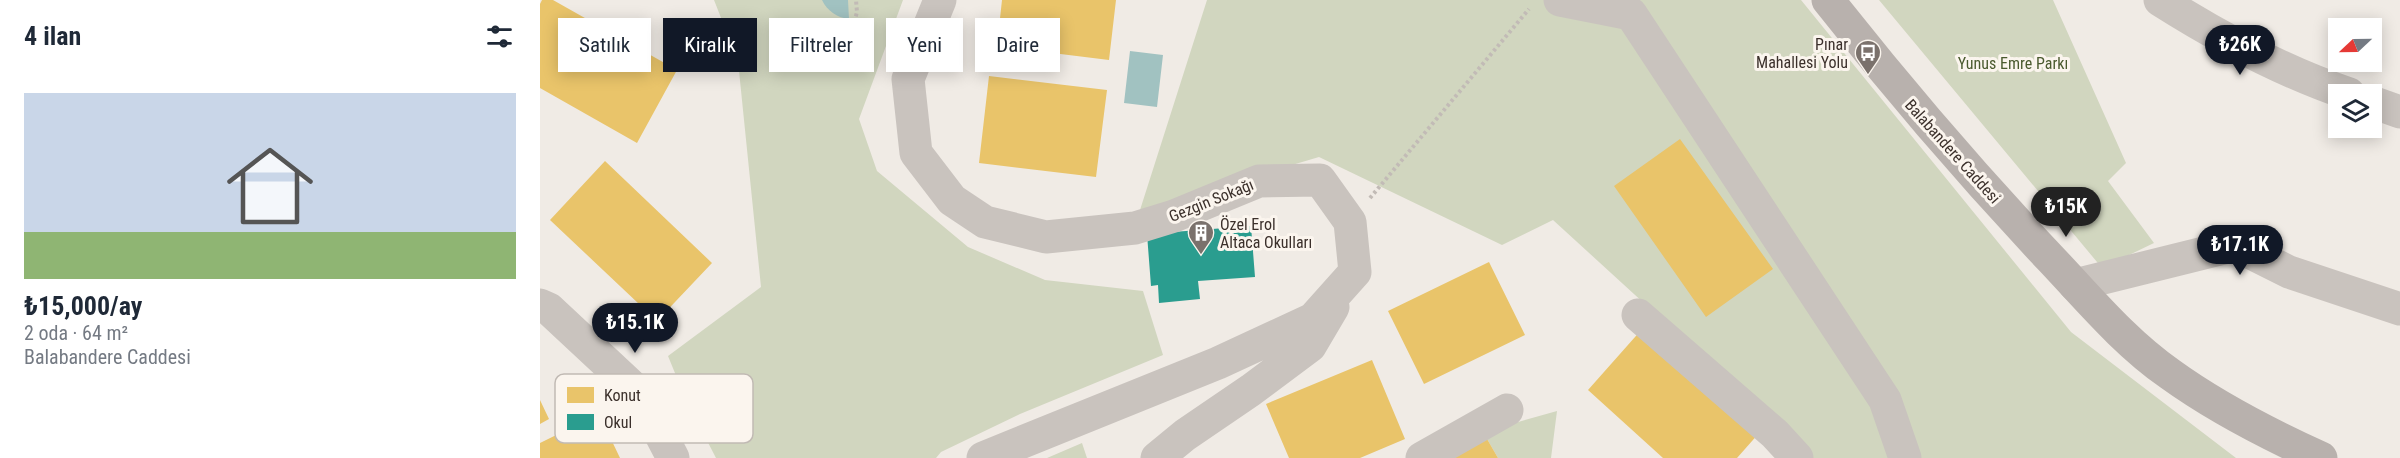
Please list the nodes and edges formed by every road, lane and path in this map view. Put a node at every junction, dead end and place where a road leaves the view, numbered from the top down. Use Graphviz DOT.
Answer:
graph roads {
  1 [pos="856,0"];
  2 [pos="940,0"];
  3 [pos="1536,0"];
  4 [pos="1560,0"];
  5 [pos="1828,0"];
  6 [pos="2160,0"];
  7 [pos="855,18"];
  8 [pos="2328,87"];
  9 [pos="2382,106"];
  10 [pos="2400,112"];
  11 [pos="1350,222"];
  12 [pos="1355,272"];
  13 [pos="2075,285"];
  14 [pos="540,305"];
  15 [pos="2400,309"];
  16 [pos="1638,315"];
  17 [pos="619,374"];
  18 [pos="1507,410"];
  19 [pos="665,443"];
  20 [pos="673,458"];
  21 [pos="983,458"];
  22 [pos="1157,458"];
  23 [pos="1422,458"];
  24 [pos="1797,458"];
  25 [pos="1905,458"];
  26 [pos="2320,458"];
  1 -- 7 [label="path"];
  2 -- 11 [label="street, Gezgin Sokağı"];
  3 -- 11 [label="path"];
  4 -- 25 [label="street"];
  5 -- 13 [label="main road, Balabandere Caddesi"];
  6 -- 8 [label="street"];
  9 -- 10 [label="street"];
  11 -- 12 [label="street, Gezgin Sokağı"];
  12 -- 21 [label="street"];
  12 -- 22 [label="street"];
  13 -- 15 [label="street"];
  13 -- 26 [label="main road, Balabandere Caddesi"];
  14 -- 17 [label="street"];
  16 -- 24 [label="street"];
  18 -- 23 [label="street"];
  19 -- 20 [label="street"];
}
